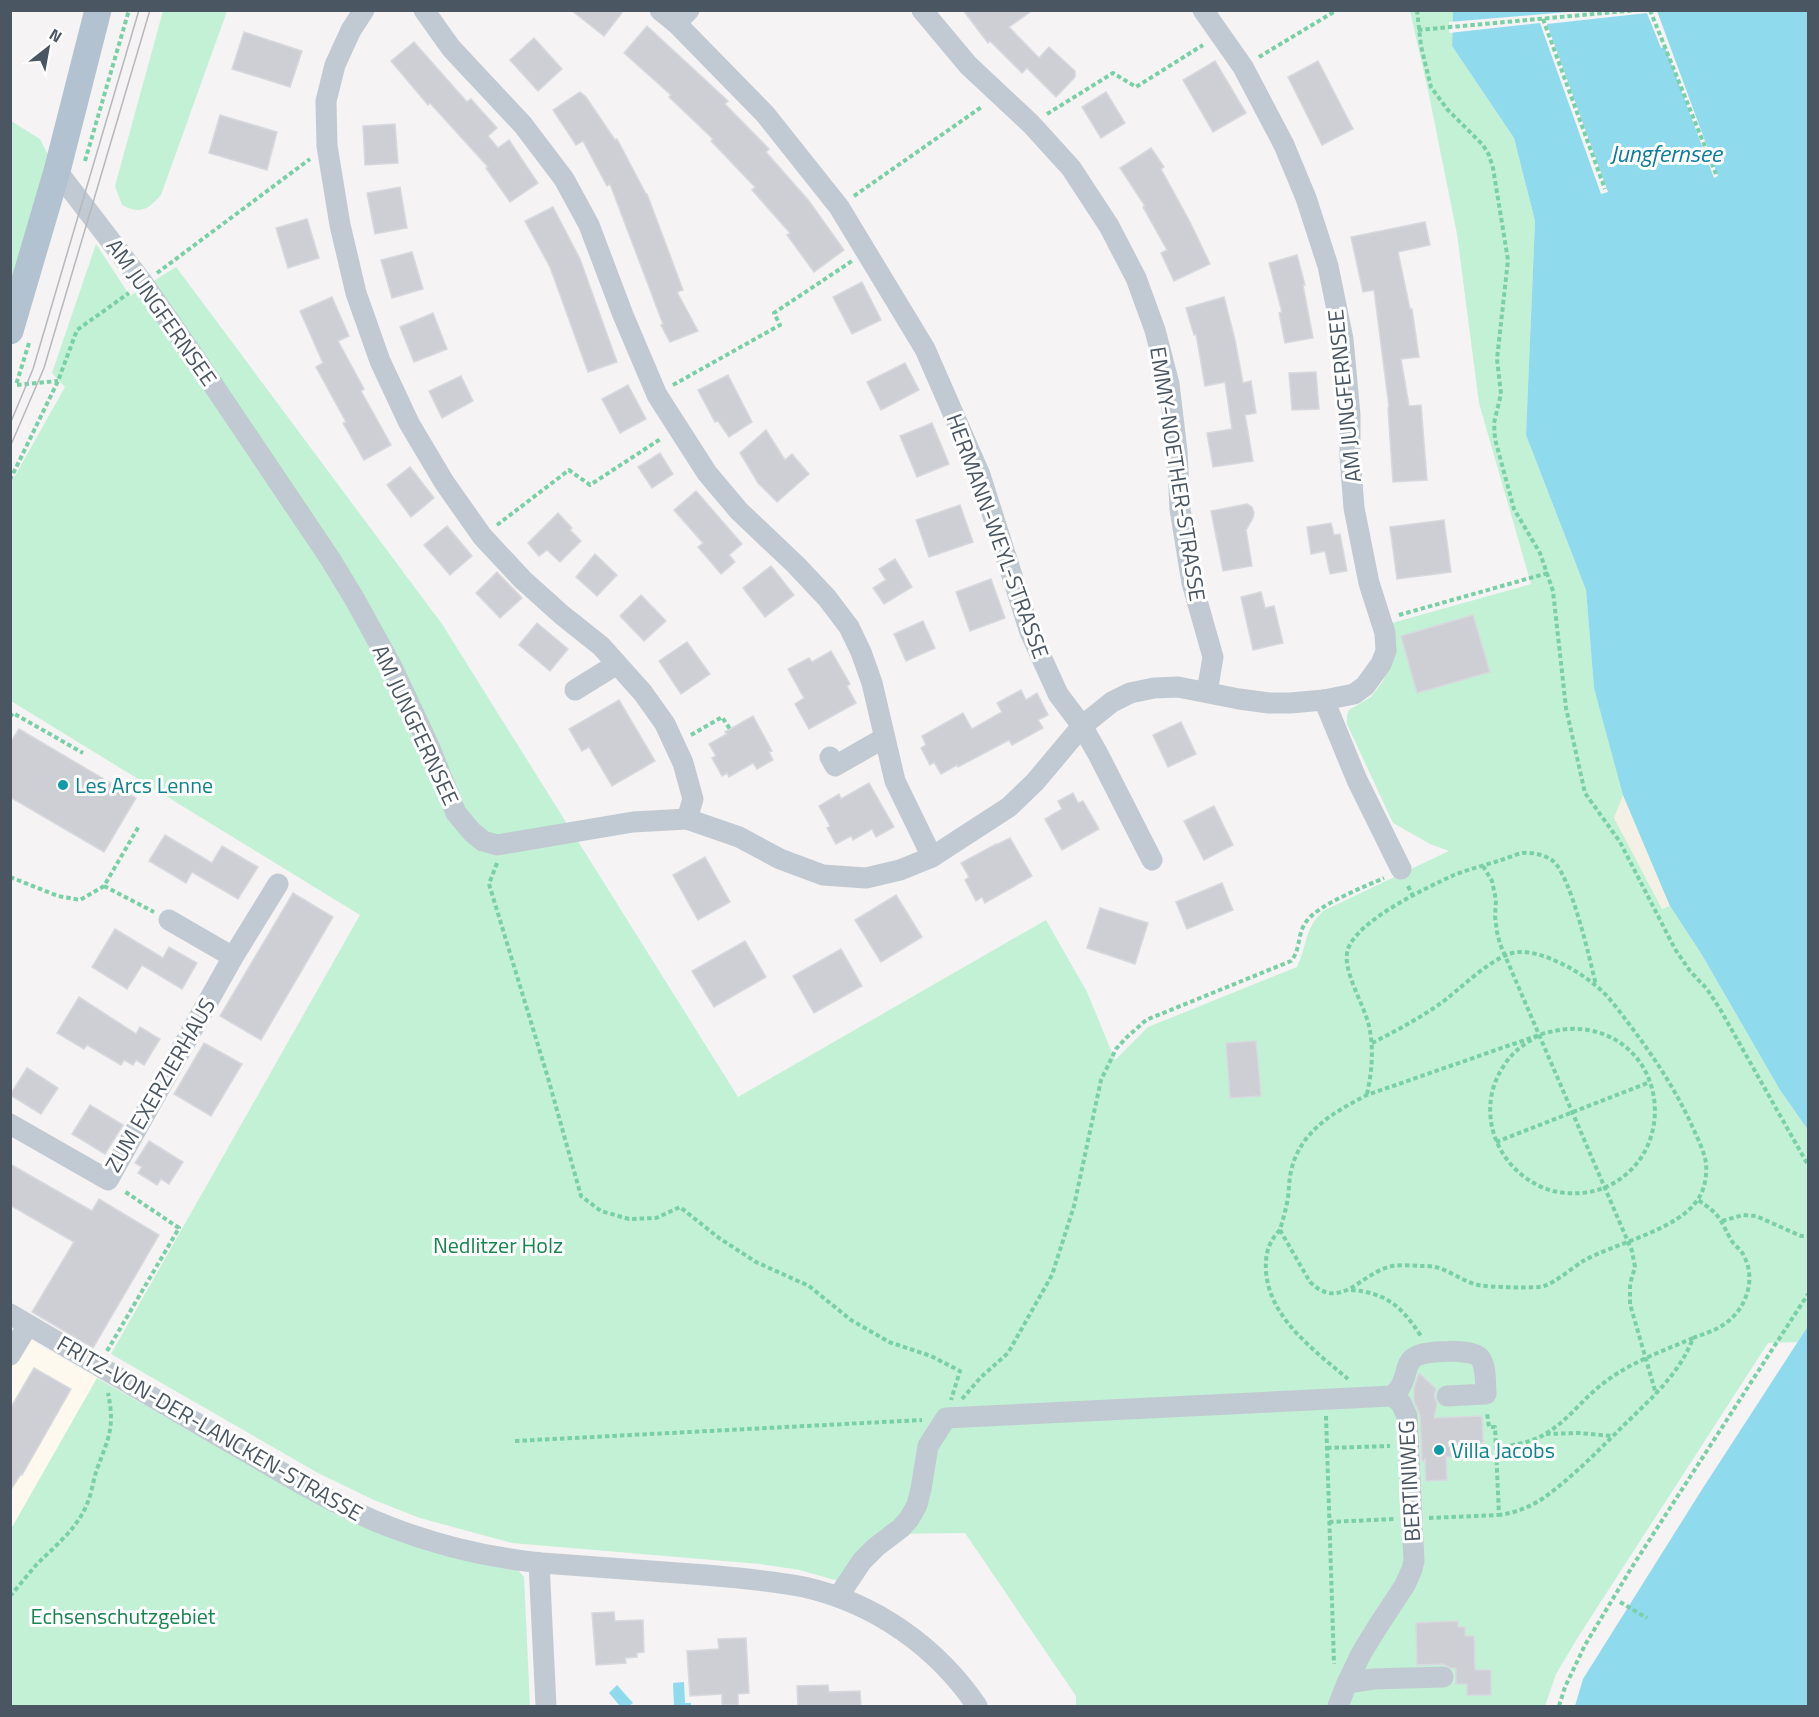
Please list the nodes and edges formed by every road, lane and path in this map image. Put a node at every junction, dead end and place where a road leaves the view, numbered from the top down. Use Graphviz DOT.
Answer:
graph roads {
  1 [pos="98,10"];
  2 [pos="364,10"];
  3 [pos="424,10"];
  4 [pos="922,10"];
  5 [pos="1203,10"];
  6 [pos="1337,10"];
  7 [pos="1417,10"];
  8 [pos="1637,10"];
  9 [pos="1650,10"];
  10 [pos="675,15"];
  11 [pos="1543,19"];
  12 [pos="1418,30"];
  13 [pos="1220,34"];
  14 [pos="1243,67"];
  15 [pos="999,94"];
  16 [pos="1031,124"];
  17 [pos="327,146"];
  18 [pos="57,171"];
  19 [pos="1716,174"];
  20 [pos="1605,189"];
  21 [pos="839,207"];
  22 [pos="866,251"];
  23 [pos="143,283"];
  24 [pos="10,331"];
  25 [pos="657,395"];
  26 [pos="677,428"];
  27 [pos="10,480"];
  28 [pos="483,536"];
  29 [pos="1548,573"];
  30 [pos="1381,621"];
  31 [pos="617,664"];
  32 [pos="575,690"];
  33 [pos="1207,692"];
  34 [pos="1324,700"];
  35 [pos="10,717"];
  36 [pos="1082,726"];
  37 [pos="730,729"];
  38 [pos="884,738"];
  39 [pos="695,745"];
  40 [pos="83,753"];
  41 [pos="830,758"];
  42 [pos="687,819"];
  43 [pos="139,826"];
  44 [pos="504,844"];
  45 [pos="932,857"];
  46 [pos="1152,860"];
  47 [pos="1483,866"];
  48 [pos="1401,869"];
  49 [pos="10,877"];
  50 [pos="279,884"];
  51 [pos="104,886"];
  52 [pos="169,920"];
  53 [pos="1505,956"];
  54 [pos="233,957"];
  55 [pos="1597,986"];
  56 [pos="1539,1035"];
  57 [pos="1372,1043"];
  58 [pos="1650,1082"];
  59 [pos="1367,1095"];
  60 [pos="1572,1112"];
  61 [pos="10,1124"];
  62 [pos="1496,1142"];
  63 [pos="1809,1165"];
  64 [pos="108,1180"];
  65 [pos="1605,1187"];
  66 [pos="1698,1200"];
  67 [pos="1722,1221"];
  68 [pos="1280,1230"];
  69 [pos="1809,1236"];
  70 [pos="1628,1241"];
  71 [pos="1350,1289"];
  72 [pos="1809,1294"];
  73 [pos="19,1320"];
  74 [pos="1693,1338"];
  75 [pos="1425,1353"];
  76 [pos="10,1355"];
  77 [pos="1646,1359"];
  78 [pos="98,1366"];
  79 [pos="1486,1394"];
  80 [pos="1656,1394"];
  81 [pos="1392,1396"];
  82 [pos="1447,1396"];
  83 [pos="1370,1398"];
  84 [pos="1325,1400"];
  85 [pos="946,1418"];
  86 [pos="1545,1434"];
  87 [pos="1612,1436"];
  88 [pos="515,1441"];
  89 [pos="1409,1446"];
  90 [pos="1327,1448"];
  91 [pos="1496,1448"];
  92 [pos="1499,1515"];
  93 [pos="1412,1519"];
  94 [pos="1329,1522"];
  95 [pos="539,1563"];
  96 [pos="10,1596"];
  97 [pos="838,1597"];
  98 [pos="1620,1602"];
  99 [pos="1647,1618"];
  100 [pos="1443,1677"];
  101 [pos="1341,1678"];
  102 [pos="546,1707"];
  103 [pos="977,1707"];
  104 [pos="1338,1707"];
  105 [pos="1559,1707"];
  1 -- 18 [label="main road"];
  2 -- 17 [label="street"];
  3 -- 25 [label="street"];
  4 -- 15 [label="street, EMMY-NOETHER-STRASSE"];
  5 -- 13 [label="street, AM JUNGFERNSEE"];
  6 -- 14 [label="path"];
  7 -- 12 [label="path"];
  8 -- 11 [label="path"];
  9 -- 19 [label="path"];
  10 -- 21 [label="street, HERMANN-WEYL-STRASSE"];
  11 -- 12 [label="path"];
  11 -- 20 [label="path"];
  12 -- 29 [label="path"];
  13 -- 14 [label="street, AM JUNGFERNSEE"];
  13 -- 16 [label="path"];
  14 -- 30 [label="street, AM JUNGFERNSEE"];
  15 -- 16 [label="street, EMMY-NOETHER-STRASSE"];
  15 -- 21 [label="path"];
  16 -- 33 [label="street, EMMY-NOETHER-STRASSE"];
  17 -- 23 [label="path"];
  17 -- 28 [label="street"];
  18 -- 23 [label="street, AM JUNGFERNSEE"];
  18 -- 24 [label="main road"];
  21 -- 22 [label="street, HERMANN-WEYL-STRASSE"];
  22 -- 25 [label="path"];
  22 -- 36 [label="street, HERMANN-WEYL-STRASSE"];
  23 -- 27 [label="path"];
  23 -- 44 [label="street, AM JUNGFERNSEE"];
  25 -- 26 [label="street"];
  26 -- 28 [label="path"];
  26 -- 38 [label="street"];
  28 -- 31 [label="street"];
  29 -- 30 [label="path"];
  29 -- 63 [label="path"];
  30 -- 34 [label="street, AM JUNGFERNSEE"];
  31 -- 32 [label="street"];
  31 -- 42 [label="street"];
  33 -- 34 [label="street, AM JUNGFERNSEE"];
  33 -- 36 [label="street, AM JUNGFERNSEE"];
  34 -- 48 [label="street"];
  35 -- 40 [label="path"];
  36 -- 45 [label="street, AM JUNGFERNSEE"];
  36 -- 46 [label="street, HERMANN-WEYL-STRASSE"];
  37 -- 39 [label="path"];
  38 -- 41 [label="street"];
  38 -- 45 [label="street"];
  42 -- 44 [label="street, AM JUNGFERNSEE"];
  42 -- 45 [label="street, AM JUNGFERNSEE"];
  43 -- 51 [label="path"];
  44 -- 85 [label="path"];
  47 -- 53 [label="path"];
  47 -- 55 [label="path"];
  47 -- 57 [label="path"];
  48 -- 85 [label="path"];
  49 -- 51 [label="path"];
  50 -- 54 [label="street, ZUM EXERZIERHAUS"];
  51 -- 52 [label="path"];
  52 -- 54 [label="street"];
  53 -- 55 [label="path"];
  53 -- 56 [label="path"];
  53 -- 57 [label="path"];
  54 -- 64 [label="street, ZUM EXERZIERHAUS"];
  55 -- 66 [label="path"];
  56 -- 58 [label="path"];
  56 -- 59 [label="path"];
  56 -- 60 [label="path"];
  56 -- 62 [label="path"];
  57 -- 59 [label="path"];
  58 -- 60 [label="path"];
  58 -- 65 [label="path"];
  59 -- 68 [label="path"];
  60 -- 62 [label="path"];
  60 -- 65 [label="path"];
  61 -- 64 [label="street, ZUM EXERZIERHAUS"];
  62 -- 65 [label="path"];
  64 -- 78 [label="path"];
  65 -- 70 [label="path"];
  66 -- 67 [label="path"];
  66 -- 70 [label="path"];
  67 -- 69 [label="path"];
  67 -- 74 [label="path"];
  68 -- 71 [label="path"];
  68 -- 83 [label="path"];
  70 -- 71 [label="path"];
  70 -- 77 [label="path"];
  71 -- 75 [label="path"];
  72 -- 105 [label="path"];
  73 -- 76 [label="street"];
  73 -- 78 [label="street, FRITZ-VON-DER-LANCKEN-STRASSE"];
  74 -- 77 [label="path"];
  74 -- 80 [label="path"];
  75 -- 79 [label="street"];
  75 -- 81 [label="street, BERTINIWEG"];
  77 -- 80 [label="path"];
  77 -- 86 [label="path"];
  78 -- 95 [label="street, FRITZ-VON-DER-LANCKEN-STRASSE"];
  78 -- 96 [label="path"];
  79 -- 82 [label="street"];
  79 -- 91 [label="path"];
  80 -- 87 [label="path"];
  81 -- 83 [label="street"];
  81 -- 89 [label="street, BERTINIWEG"];
  83 -- 84 [label="street"];
  84 -- 85 [label="street"];
  84 -- 90 [label="path"];
  85 -- 88 [label="path"];
  85 -- 97 [label="street"];
  86 -- 87 [label="path"];
  86 -- 91 [label="path"];
  87 -- 92 [label="path"];
  89 -- 90 [label="path"];
  89 -- 93 [label="street, BERTINIWEG"];
  90 -- 94 [label="path"];
  91 -- 92 [label="path"];
  92 -- 93 [label="path"];
  93 -- 94 [label="path"];
  93 -- 101 [label="street, BERTINIWEG"];
  94 -- 101 [label="path"];
  95 -- 97 [label="street, FRITZ-VON-DER-LANCKEN-STRASSE"];
  95 -- 102 [label="street"];
  97 -- 103 [label="street, FRITZ-VON-DER-LANCKEN-STRASSE"];
  98 -- 99 [label="path"];
  100 -- 101 [label="street"];
  101 -- 104 [label="street, BERTINIWEG"];
}
